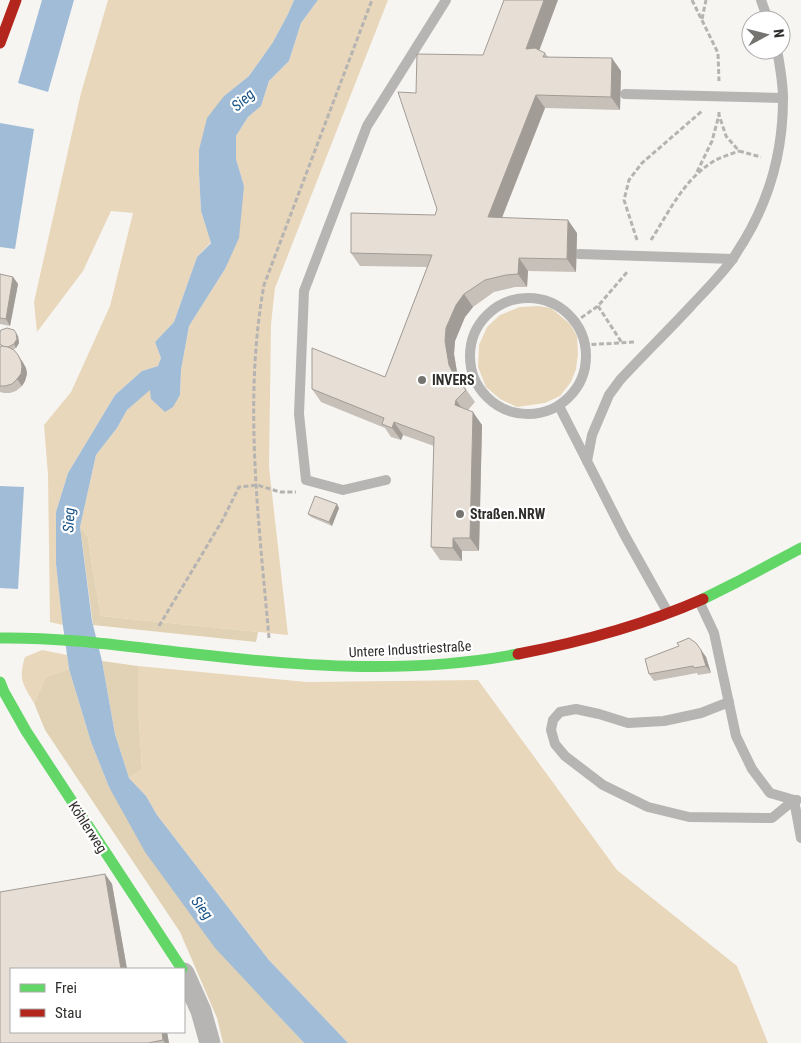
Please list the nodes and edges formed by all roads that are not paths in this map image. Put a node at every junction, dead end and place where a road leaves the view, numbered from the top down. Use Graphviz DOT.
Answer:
graph roads {
  1 [pos="16,0"];
  2 [pos="446,0"];
  3 [pos="0,43"];
  4 [pos="779,60"];
  5 [pos="625,94"];
  6 [pos="783,98"];
  7 [pos="579,254"];
  8 [pos="732,259"];
  9 [pos="559,406"];
  10 [pos="588,460"];
  11 [pos="386,480"];
  12 [pos="801,548"];
  13 [pos="699,600"];
  14 [pos="668,613"];
  15 [pos="0,638"];
  16 [pos="0,682"];
  17 [pos="729,702"];
  18 [pos="798,800"];
  19 [pos="801,838"];
  20 [pos="181,968"];
  21 [pos="185,975"];
  22 [pos="210,1043"];
  1 -- 3 [label="street"];
  2 -- 11 [label="lane"];
  4 -- 6 [label="lane"];
  5 -- 6 [label="lane"];
  6 -- 8 [label="lane"];
  7 -- 8 [label="lane"];
  8 -- 10 [label="lane"];
  9 -- 9 [label="lane"];
  9 -- 10 [label="lane"];
  10 -- 14 [label="lane"];
  12 -- 13 [label="street, Untere Industriestraße"];
  13 -- 14 [label="street, Untere Industriestraße"];
  13 -- 17 [label="lane"];
  14 -- 15 [label="street, Untere Industriestraße"];
  16 -- 20 [label="street, Köhlerweg"];
  17 -- 18 [label="lane"];
  17 -- 18 [label="lane"];
  18 -- 19 [label="lane"];
  21 -- 22 [label="street"];
}
